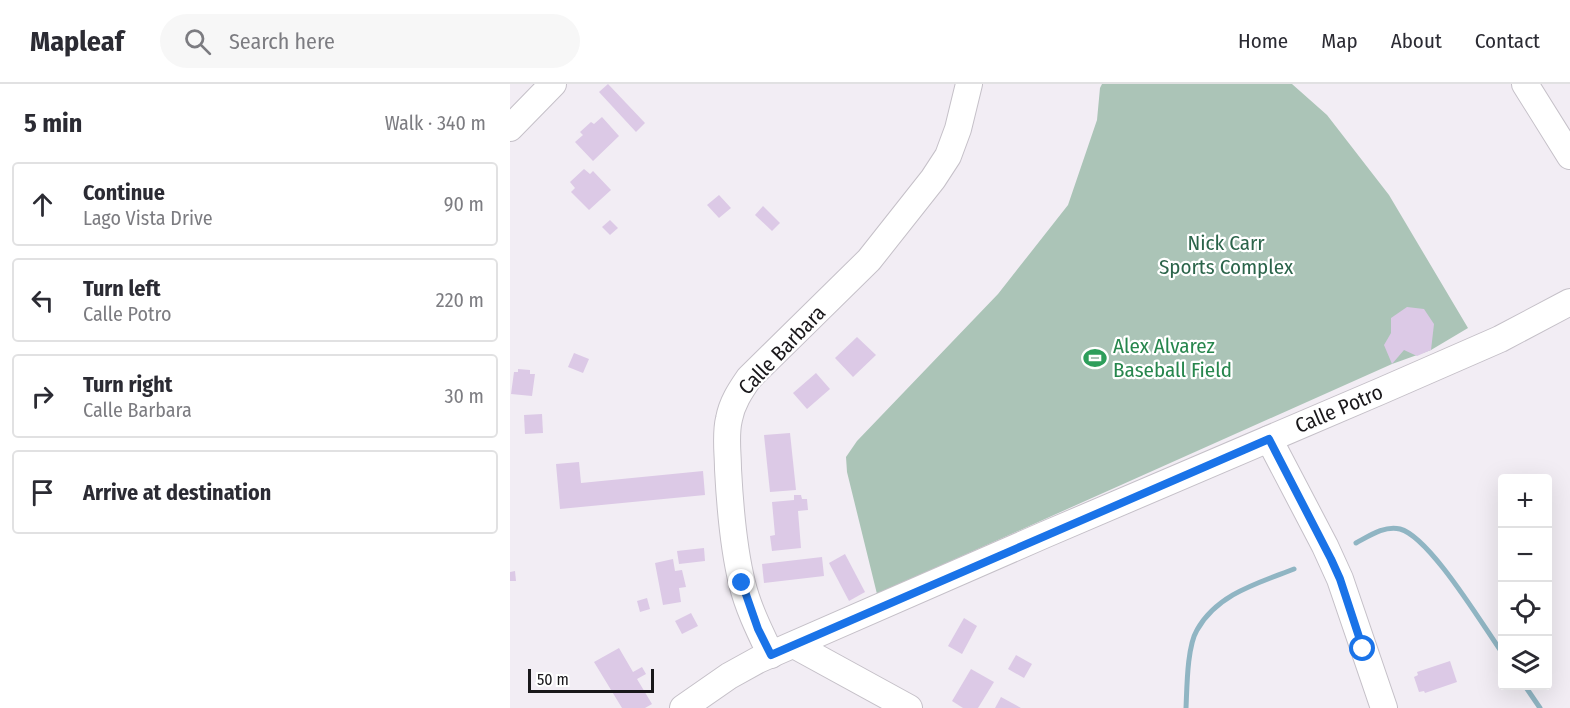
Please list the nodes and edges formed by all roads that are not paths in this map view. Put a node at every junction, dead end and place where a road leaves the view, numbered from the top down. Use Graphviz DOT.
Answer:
graph roads {
  1 [pos="553,84"];
  2 [pos="969,84"];
  3 [pos="1525,84"];
  4 [pos="510,128"];
  5 [pos="1570,156"];
  6 [pos="1570,302"];
  7 [pos="1269,439"];
  8 [pos="782,650"];
  9 [pos="683,708"];
  10 [pos="909,708"];
  11 [pos="1384,708"];
  1 -- 4 [label="street"];
  2 -- 8 [label="street, Calle Barbara"];
  3 -- 5 [label="street"];
  6 -- 7 [label="street, Calle Potro"];
  7 -- 8 [label="street, Calle Potro"];
  7 -- 11 [label="street"];
  8 -- 9 [label="street, Calle Potro"];
  8 -- 10 [label="street"];
}
